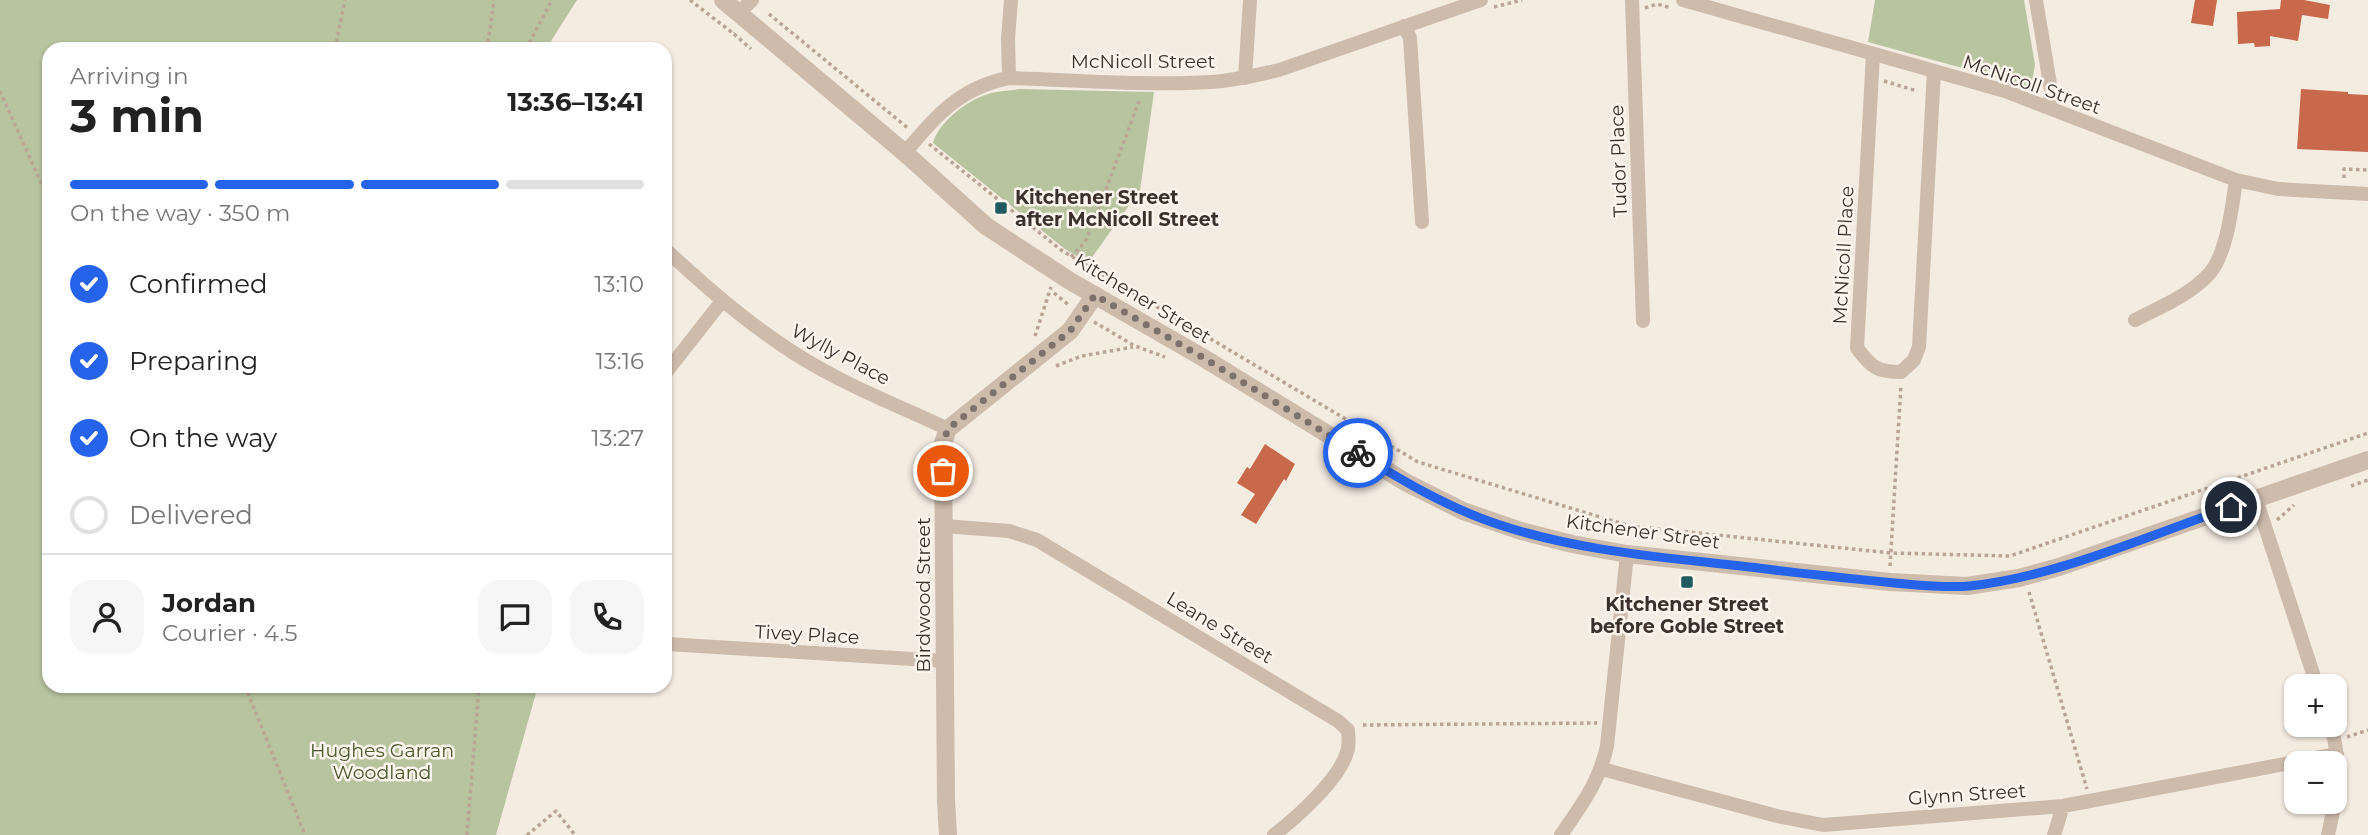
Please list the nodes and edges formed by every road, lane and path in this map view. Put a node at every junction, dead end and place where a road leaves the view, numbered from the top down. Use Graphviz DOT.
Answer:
graph roads {
  1 [pos="345,0"];
  2 [pos="494,0"];
  3 [pos="552,0"];
  4 [pos="723,0"];
  5 [pos="1011,0"];
  6 [pos="1250,0"];
  7 [pos="1481,0"];
  8 [pos="1741,0"];
  9 [pos="2036,0"];
  10 [pos="1632,3"];
  11 [pos="1682,5"];
  12 [pos="751,7"];
  13 [pos="1741,16"];
  14 [pos="1404,26"];
  15 [pos="734,34"];
  16 [pos="336,42"];
  17 [pos="488,42"];
  18 [pos="530,42"];
  19 [pos="755,52"];
  20 [pos="1873,54"];
  21 [pos="1934,71"];
  22 [pos="1872,77"];
  23 [pos="1009,78"];
  24 [pos="1245,78"];
  25 [pos="1143,83"];
  26 [pos="0,90"];
  27 [pos="1933,96"];
  28 [pos="2049,108"];
  29 [pos="907,127"];
  30 [pos="933,146"];
  31 [pos="905,153"];
  32 [pos="2236,180"];
  33 [pos="42,185"];
  34 [pos="2368,194"];
  35 [pos="1423,222"];
  36 [pos="672,255"];
  37 [pos="1072,257"];
  38 [pos="1095,295"];
  39 [pos="722,301"];
  40 [pos="1083,315"];
  41 [pos="2135,320"];
  42 [pos="1643,321"];
  43 [pos="1135,346"];
  44 [pos="1168,358"];
  45 [pos="1033,361"];
  46 [pos="672,365"];
  47 [pos="1901,372"];
  48 [pos="948,429"];
  49 [pos="2368,433"];
  50 [pos="2368,460"];
  51 [pos="2256,499"];
  52 [pos="944,526"];
  53 [pos="1891,553"];
  54 [pos="1627,554"];
  55 [pos="1890,582"];
  56 [pos="2017,594"];
  57 [pos="672,645"];
  58 [pos="945,661"];
  59 [pos="2313,674"];
  60 [pos="248,693"];
  61 [pos="479,693"];
  62 [pos="1609,723"];
  63 [pos="1343,725"];
  64 [pos="2368,730"];
  65 [pos="2333,737"];
  66 [pos="2336,747"];
  67 [pos="1602,769"];
  68 [pos="2088,793"];
  69 [pos="2063,806"];
  70 [pos="1820,830"];
  71 [pos="305,835"];
  72 [pos="467,835"];
  73 [pos="527,835"];
  74 [pos="576,835"];
  75 [pos="948,835"];
  76 [pos="1273,835"];
  77 [pos="1561,835"];
  78 [pos="2054,835"];
  79 [pos="2328,835"];
  1 -- 16 [label="path"];
  2 -- 17 [label="path"];
  3 -- 18 [label="path"];
  4 -- 12 [label="street, Kitchener Street"];
  5 -- 23 [label="street"];
  6 -- 24 [label="street"];
  7 -- 14 [label="street, McNicoll Street"];
  8 -- 13 [label="street"];
  9 -- 28 [label="street"];
  10 -- 11 [label="path"];
  10 -- 42 [label="street, Tudor Place"];
  11 -- 13 [label="street, McNicoll Street"];
  12 -- 29 [label="path"];
  12 -- 31 [label="street, Kitchener Street"];
  13 -- 20 [label="street, McNicoll Street"];
  14 -- 24 [label="street, McNicoll Street"];
  14 -- 35 [label="street"];
  15 -- 19 [label="path"];
  20 -- 21 [label="street, McNicoll Street"];
  20 -- 22 [label="street, McNicoll Place"];
  21 -- 27 [label="street"];
  21 -- 28 [label="street, McNicoll Street"];
  22 -- 27 [label="path"];
  22 -- 47 [label="street, McNicoll Place"];
  23 -- 25 [label="street, McNicoll Street"];
  23 -- 31 [label="street, McNicoll Street"];
  24 -- 25 [label="street, McNicoll Street"];
  25 -- 37 [label="path"];
  26 -- 33 [label="path"];
  27 -- 47 [label="street"];
  28 -- 32 [label="street, McNicoll Street"];
  30 -- 37 [label="path"];
  31 -- 38 [label="street, Kitchener Street"];
  32 -- 34 [label="street, McNicoll Street"];
  32 -- 41 [label="street"];
  36 -- 39 [label="street, Wylly Place"];
  37 -- 53 [label="path"];
  38 -- 40 [label="street"];
  38 -- 54 [label="street, Kitchener Street"];
  39 -- 46 [label="street"];
  39 -- 48 [label="street, Wylly Place"];
  40 -- 43 [label="path"];
  40 -- 45 [label="street"];
  40 -- 45 [label="path"];
  43 -- 44 [label="path"];
  43 -- 45 [label="path"];
  45 -- 48 [label="street"];
  47 -- 53 [label="path"];
  48 -- 52 [label="street, Birdwood Street"];
  49 -- 53 [label="path"];
  50 -- 51 [label="street, Kitchener Street"];
  51 -- 55 [label="street, Kitchener Street"];
  51 -- 59 [label="street"];
  52 -- 58 [label="street, Birdwood Street"];
  52 -- 63 [label="street, Leane Street"];
  53 -- 55 [label="path"];
  54 -- 55 [label="street, Kitchener Street"];
  54 -- 62 [label="street"];
  56 -- 68 [label="path"];
  57 -- 58 [label="street, Tivey Place"];
  58 -- 75 [label="street, Birdwood Street"];
  60 -- 71 [label="path"];
  61 -- 72 [label="path"];
  62 -- 63 [label="path"];
  62 -- 67 [label="street"];
  63 -- 76 [label="street"];
  64 -- 66 [label="path"];
  65 -- 66 [label="street"];
  66 -- 69 [label="street, Glynn Street"];
  66 -- 79 [label="street"];
  67 -- 70 [label="street, Glynn Street"];
  67 -- 77 [label="street"];
  69 -- 70 [label="street, Glynn Street"];
  69 -- 78 [label="street"];
  73 -- 74 [label="path"];
}
